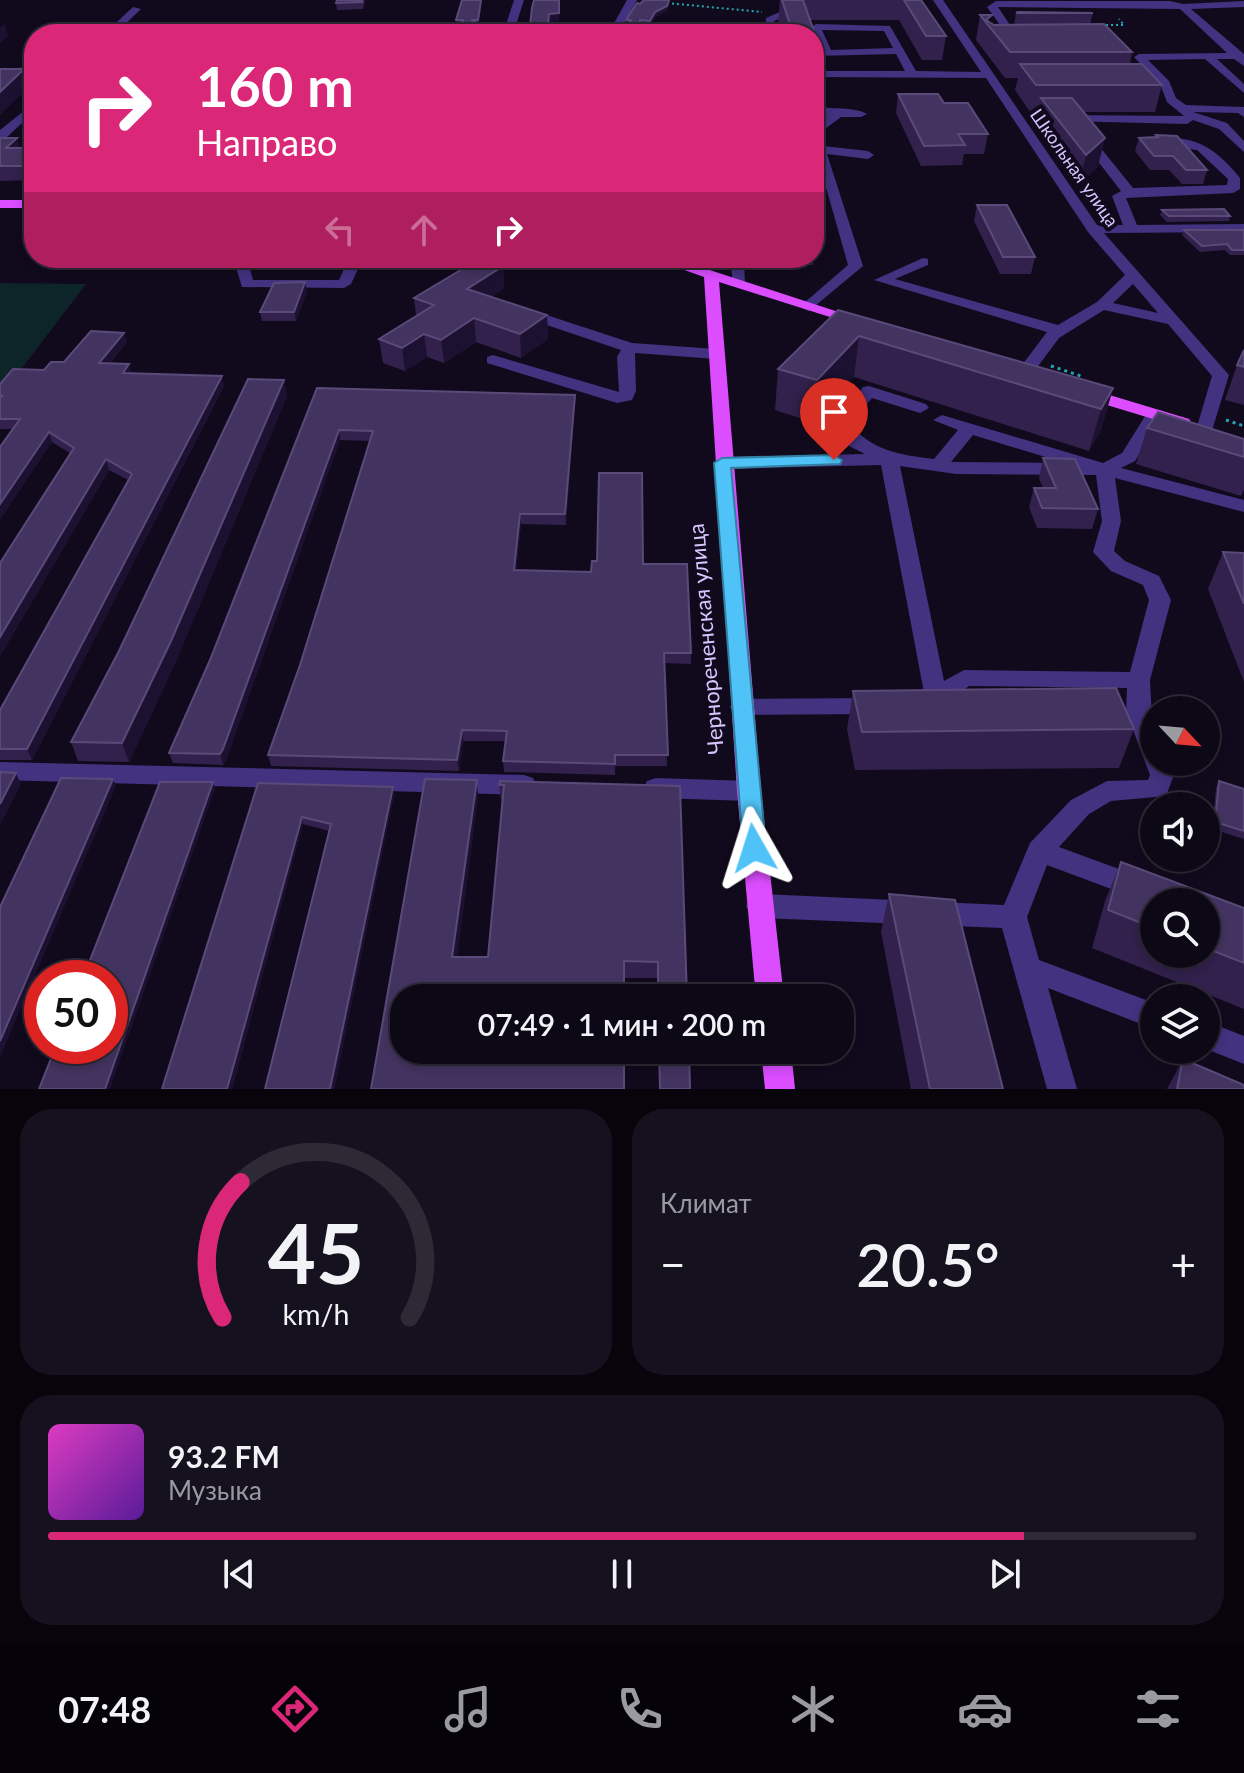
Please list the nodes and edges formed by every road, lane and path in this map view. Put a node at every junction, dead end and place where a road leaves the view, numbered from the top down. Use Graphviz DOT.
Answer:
graph roads {
  1 [pos="519,0"];
  2 [pos="632,0"];
  3 [pos="938,0"];
  4 [pos="666,3"];
  5 [pos="1244,4"];
  6 [pos="1183,7"];
  7 [pos="136,9"];
  8 [pos="789,11"];
  9 [pos="120,24"];
  10 [pos="511,24"];
  11 [pos="619,24"];
  12 [pos="769,24"];
  13 [pos="824,27"];
  14 [pos="963,39"];
  15 [pos="1019,44"];
  16 [pos="824,46"];
  17 [pos="899,51"];
  18 [pos="827,53"];
  19 [pos="1207,56"];
  20 [pos="1126,57"];
  21 [pos="1139,57"];
  22 [pos="1241,58"];
  23 [pos="24,70"];
  24 [pos="24,71"];
  25 [pos="0,72"];
  26 [pos="824,74"];
  27 [pos="912,74"];
  28 [pos="0,80"];
  29 [pos="989,80"];
  30 [pos="1150,84"];
  31 [pos="1165,84"];
  32 [pos="1244,90"];
  33 [pos="1243,110"];
  34 [pos="824,111"];
  35 [pos="1186,112"];
  36 [pos="834,113"];
  37 [pos="861,114"];
  38 [pos="24,115"];
  39 [pos="1031,118"];
  40 [pos="1071,119"];
  41 [pos="824,125"];
  42 [pos="3,134"];
  43 [pos="1140,142"];
  44 [pos="1244,148"];
  45 [pos="824,150"];
  46 [pos="868,155"];
  47 [pos="824,172"];
  48 [pos="1129,192"];
  49 [pos="0,204"];
  50 [pos="24,204"];
  51 [pos="1131,228"];
  52 [pos="1244,228"];
  53 [pos="1093,229"];
  54 [pos="923,262"];
  55 [pos="243,268"];
  56 [pos="351,268"];
  57 [pos="689,268"];
  58 [pos="738,268"];
  59 [pos="711,275"];
  60 [pos="1134,275"];
  61 [pos="740,284"];
  62 [pos="1102,305"];
  63 [pos="503,306"];
  64 [pos="809,306"];
  65 [pos="1174,321"];
  66 [pos="881,328"];
  67 [pos="1060,331"];
  68 [pos="630,348"];
  69 [pos="716,354"];
  70 [pos="493,360"];
  71 [pos="1024,373"];
  72 [pos="1068,387"];
  73 [pos="920,408"];
  74 [pos="1155,414"];
  75 [pos="942,420"];
  76 [pos="969,428"];
  77 [pos="1211,432"];
  78 [pos="889,459"];
  79 [pos="722,463"];
  80 [pos="938,466"];
  81 [pos="1104,469"];
  82 [pos="1244,506"];
  83 [pos="1139,680"];
  84 [pos="938,705"];
  85 [pos="742,707"];
  86 [pos="1140,716"];
  87 [pos="0,771"];
  88 [pos="1162,776"];
  89 [pos="542,785"];
  90 [pos="637,788"];
  91 [pos="749,791"];
  92 [pos="1039,851"];
  93 [pos="1140,888"];
  94 [pos="760,906"];
  95 [pos="1013,917"];
  96 [pos="1028,968"];
  97 [pos="768,984"];
  98 [pos="1140,1011"];
  99 [pos="1220,1041"];
  100 [pos="1244,1050"];
  101 [pos="777,1064"];
  102 [pos="780,1089"];
  103 [pos="1062,1089"];
  1 -- 10 [label="street"];
  2 -- 11 [label="street"];
  3 -- 14 [label="street, Школьная улица"];
  4 -- 8 [label="path"];
  5 -- 6 [label="street"];
  6 -- 14 [label="street"];
  6 -- 22 [label="street"];
  7 -- 9 [label="street"];
  8 -- 12 [label="street"];
  13 -- 17 [label="street"];
  14 -- 15 [label="street"];
  14 -- 29 [label="street, Школьная улица"];
  16 -- 18 [label="street"];
  17 -- 18 [label="street"];
  17 -- 27 [label="street"];
  19 -- 21 [label="street"];
  19 -- 22 [label="street"];
  19 -- 32 [label="street"];
  20 -- 21 [label="street"];
  21 -- 31 [label="street"];
  23 -- 25 [label="street"];
  24 -- 28 [label="street"];
  26 -- 27 [label="street"];
  27 -- 29 [label="street"];
  29 -- 39 [label="street, Школьная улица"];
  30 -- 31 [label="street"];
  31 -- 35 [label="street"];
  33 -- 35 [label="street"];
  34 -- 36 [label="street"];
  35 -- 40 [label="street"];
  35 -- 44 [label="street"];
  36 -- 37 [label="street"];
  36 -- 41 [label="street"];
  38 -- 42 [label="street"];
  39 -- 40 [label="street"];
  39 -- 53 [label="street, Школьная улица"];
  40 -- 48 [label="street"];
  43 -- 48 [label="street"];
  45 -- 46 [label="street"];
  47 -- 64 [label="street"];
  48 -- 51 [label="street"];
  49 -- 50 [label="main road"];
  51 -- 52 [label="street"];
  51 -- 53 [label="street"];
  53 -- 60 [label="street, Школьная улица"];
  54 -- 67 [label="street"];
  55 -- 56 [label="street"];
  57 -- 59 [label="main road"];
  58 -- 61 [label="street"];
  59 -- 61 [label="main road"];
  59 -- 69 [label="main road, Чернореченская улица"];
  60 -- 62 [label="street"];
  60 -- 65 [label="street, Школьная улица"];
  61 -- 64 [label="main road"];
  62 -- 65 [label="street"];
  62 -- 67 [label="street"];
  63 -- 68 [label="street"];
  64 -- 66 [label="main road"];
  65 -- 77 [label="street, Школьная улица"];
  67 -- 71 [label="street"];
  68 -- 69 [label="street"];
  68 -- 70 [label="street"];
  69 -- 79 [label="main road, Чернореченская улица"];
  72 -- 74 [label="main road"];
  73 -- 78 [label="street"];
  74 -- 77 [label="main road"];
  74 -- 81 [label="street"];
  75 -- 76 [label="street"];
  76 -- 80 [label="street"];
  76 -- 81 [label="street"];
  78 -- 79 [label="street"];
  78 -- 80 [label="street"];
  78 -- 84 [label="street"];
  79 -- 85 [label="main road, Чернореченская улица"];
  80 -- 81 [label="street"];
  81 -- 82 [label="street"];
  81 -- 83 [label="street"];
  83 -- 84 [label="street"];
  83 -- 86 [label="street"];
  84 -- 85 [label="street"];
  85 -- 91 [label="main road, Чернореченская улица"];
  87 -- 89 [label="street"];
  88 -- 92 [label="street"];
  90 -- 91 [label="street"];
  91 -- 94 [label="main road, Чернореченская улица"];
  92 -- 93 [label="street"];
  92 -- 95 [label="street"];
  94 -- 95 [label="street"];
  94 -- 97 [label="main road, Чернореченская улица"];
  95 -- 96 [label="street"];
  96 -- 98 [label="street"];
  96 -- 103 [label="street"];
  99 -- 100 [label="street"];
  101 -- 102 [label="main road"];
}
